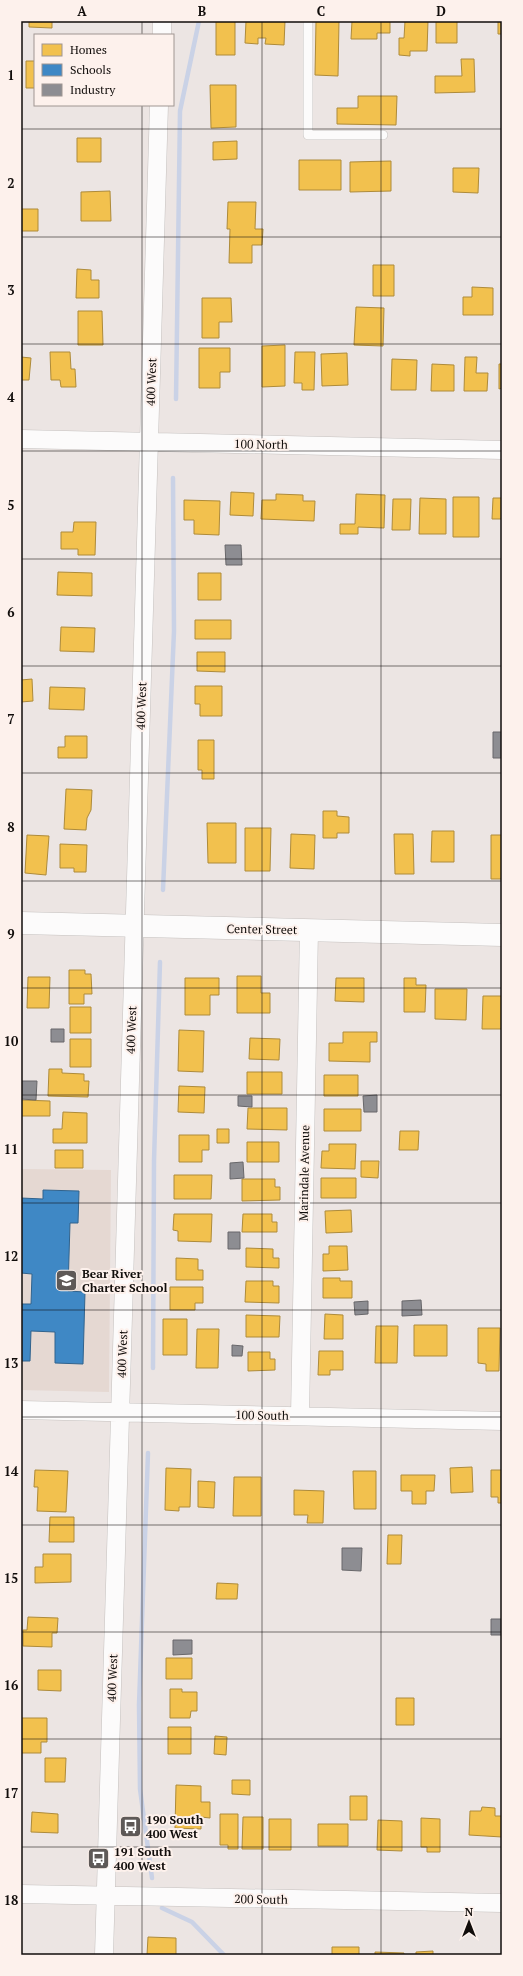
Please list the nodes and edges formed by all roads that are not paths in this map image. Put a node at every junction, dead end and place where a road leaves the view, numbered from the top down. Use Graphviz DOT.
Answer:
graph roads {
  1 [pos="162,21"];
  2 [pos="308,21"];
  3 [pos="162,34"];
  4 [pos="159,106"];
  5 [pos="383,135"];
  6 [pos="21,439"];
  7 [pos="149,442"];
  8 [pos="502,450"];
  9 [pos="21,923"];
  10 [pos="134,926"];
  11 [pos="309,930"];
  12 [pos="502,934"];
  13 [pos="21,1410"];
  14 [pos="120,1412"];
  15 [pos="300,1416"];
  16 [pos="502,1421"];
  17 [pos="21,1894"];
  18 [pos="105,1896"];
  19 [pos="502,1903"];
  20 [pos="104,1955"];
  1 -- 3 [label="street"];
  2 -- 5 [label="lane"];
  4 -- 7 [label="street, 400 West"];
  6 -- 7 [label="street, 100 North"];
  7 -- 8 [label="street, 100 North"];
  7 -- 10 [label="street, 400 West"];
  9 -- 10 [label="street, Center Street"];
  10 -- 11 [label="street, Center Street"];
  10 -- 14 [label="street, 400 West"];
  11 -- 12 [label="street, Center Street"];
  11 -- 15 [label="street, Marindale Avenue"];
  13 -- 14 [label="street, 100 South"];
  14 -- 15 [label="street, 100 South"];
  14 -- 18 [label="street, 400 West"];
  15 -- 16 [label="street, 100 South"];
  17 -- 18 [label="street, 200 South"];
  18 -- 19 [label="street, 200 South"];
  18 -- 20 [label="street, 400 West"];
}
